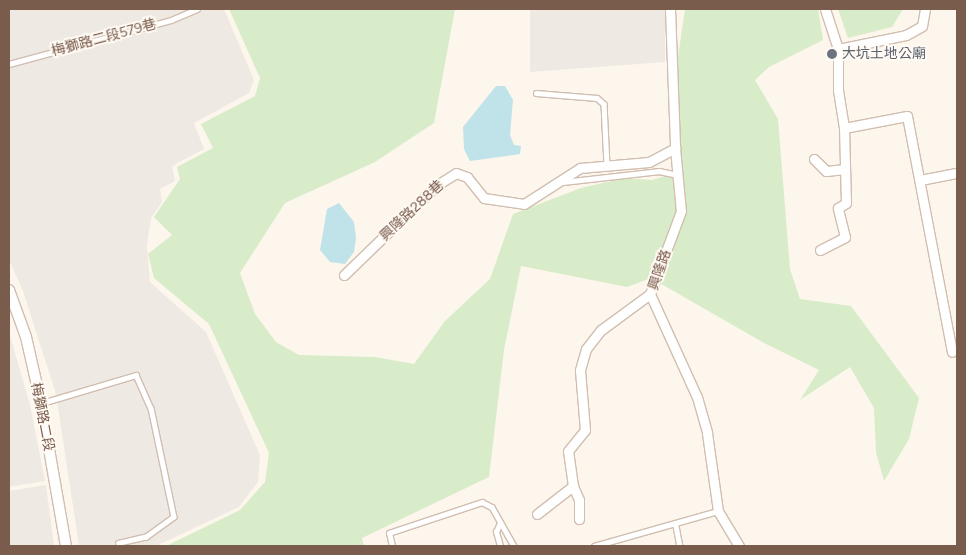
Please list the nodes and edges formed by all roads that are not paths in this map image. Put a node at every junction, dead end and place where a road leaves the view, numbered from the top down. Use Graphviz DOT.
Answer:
graph roads {
  1 [pos="197,9"];
  2 [pos="670,9"];
  3 [pos="825,9"];
  4 [pos="925,10"];
  5 [pos="838,49"];
  6 [pos="9,64"];
  7 [pos="536,93"];
  8 [pos="844,128"];
  9 [pos="674,148"];
  10 [pos="814,159"];
  11 [pos="607,166"];
  12 [pos="846,169"];
  13 [pos="957,172"];
  14 [pos="678,175"];
  15 [pos="920,180"];
  16 [pos="560,182"];
  17 [pos="820,250"];
  18 [pos="344,275"];
  19 [pos="9,290"];
  20 [pos="650,294"];
  21 [pos="952,352"];
  22 [pos="41,403"];
  23 [pos="573,486"];
  24 [pos="718,511"];
  25 [pos="537,514"];
  26 [pos="579,519"];
  27 [pos="500,523"];
  28 [pos="676,526"];
  29 [pos="119,543"];
  30 [pos="66,546"];
  31 [pos="392,546"];
  32 [pos="500,546"];
  33 [pos="514,546"];
  34 [pos="594,546"];
  35 [pos="680,546"];
  36 [pos="740,546"];
  1 -- 6 [label="lane, 梅獅路二段579巷"];
  2 -- 9 [label="street, 興隆路"];
  3 -- 5 [label="street"];
  4 -- 5 [label="street"];
  5 -- 8 [label="street"];
  7 -- 11 [label="lane"];
  8 -- 12 [label="street"];
  8 -- 15 [label="street"];
  9 -- 11 [label="street, 興隆路288巷"];
  9 -- 14 [label="street, 興隆路"];
  10 -- 12 [label="street"];
  11 -- 16 [label="street, 興隆路288巷"];
  12 -- 17 [label="street"];
  13 -- 15 [label="street"];
  14 -- 16 [label="lane"];
  14 -- 20 [label="street, 興隆路"];
  15 -- 21 [label="street"];
  16 -- 18 [label="street, 興隆路288巷"];
  19 -- 22 [label="street, 梅獅路二段"];
  20 -- 23 [label="street"];
  20 -- 24 [label="street, 興隆路"];
  22 -- 29 [label="lane"];
  22 -- 30 [label="street, 梅獅路二段"];
  23 -- 25 [label="street"];
  23 -- 26 [label="street"];
  24 -- 28 [label="lane"];
  24 -- 36 [label="street, 興隆路"];
  27 -- 31 [label="lane"];
  27 -- 32 [label="lane"];
  27 -- 33 [label="lane"];
  28 -- 34 [label="lane"];
  28 -- 35 [label="lane"];
}
